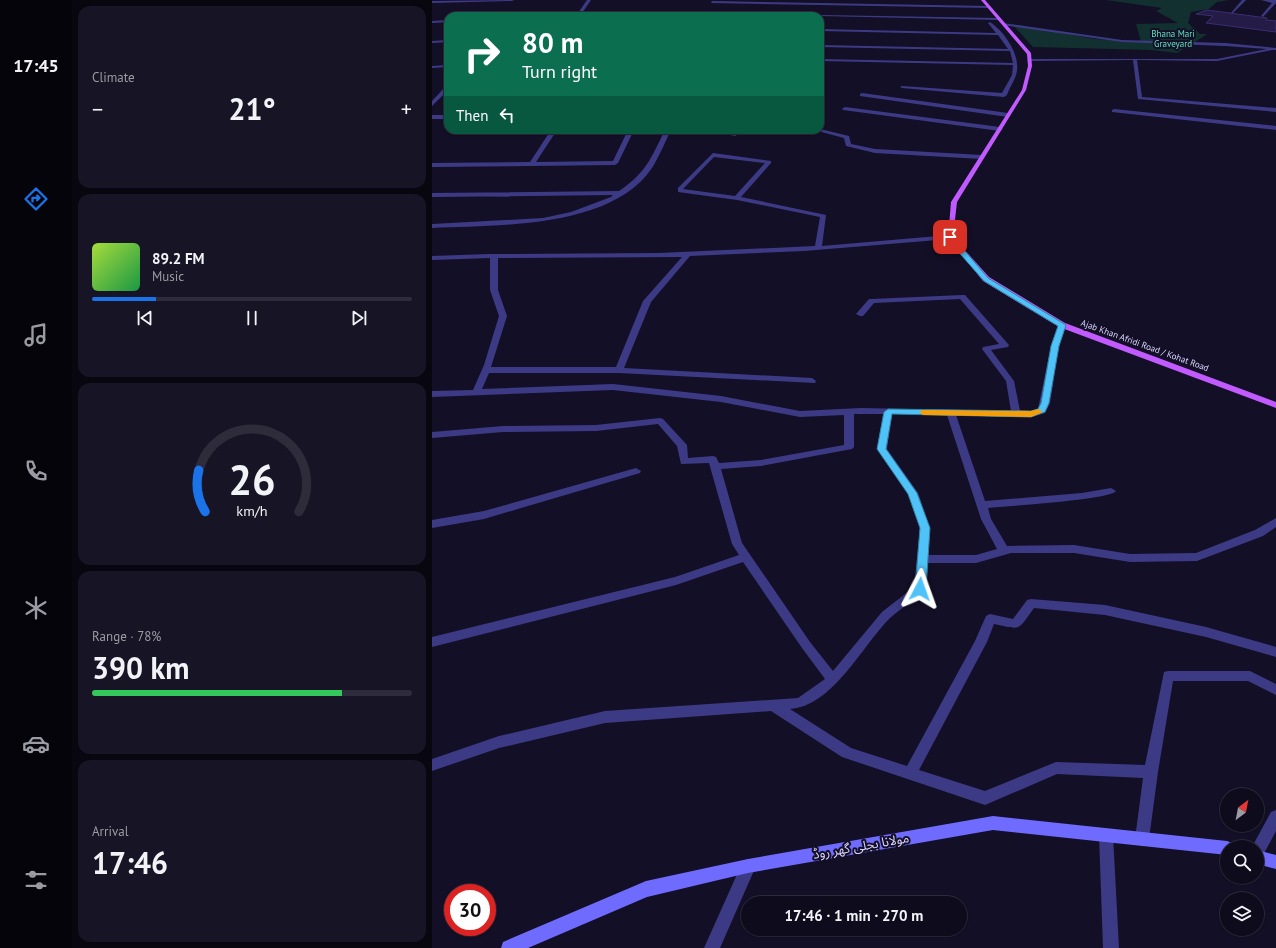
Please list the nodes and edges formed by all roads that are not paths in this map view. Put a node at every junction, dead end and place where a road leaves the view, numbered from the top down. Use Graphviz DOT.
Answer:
graph roads {
  1 [pos="512,0"];
  2 [pos="589,0"];
  3 [pos="983,0"];
  4 [pos="1244,0"];
  5 [pos="1263,0"];
  6 [pos="713,1"];
  7 [pos="432,2"];
  8 [pos="832,2"];
  9 [pos="1276,2"];
  10 [pos="989,7"];
  11 [pos="581,12"];
  12 [pos="705,12"];
  13 [pos="1232,12"];
  14 [pos="827,15"];
  15 [pos="1263,16"];
  16 [pos="999,19"];
  17 [pos="444,21"];
  18 [pos="432,22"];
  19 [pos="990,23"];
  20 [pos="1003,24"];
  21 [pos="824,30"];
  22 [pos="999,34"];
  23 [pos="444,41"];
  24 [pos="432,42"];
  25 [pos="824,46"];
  26 [pos="1276,49"];
  27 [pos="1012,50"];
  28 [pos="1134,59"];
  29 [pos="824,60"];
  30 [pos="1029,60"];
  31 [pos="1016,64"];
  32 [pos="444,66"];
  33 [pos="432,67"];
  34 [pos="902,87"];
  35 [pos="444,92"];
  36 [pos="862,95"];
  37 [pos="440,96"];
  38 [pos="444,96"];
  39 [pos="432,97"];
  40 [pos="432,104"];
  41 [pos="845,110"];
  42 [pos="1276,110"];
  43 [pos="1114,111"];
  44 [pos="1008,116"];
  45 [pos="432,117"];
  46 [pos="444,117"];
  47 [pos="1276,128"];
  48 [pos="1000,129"];
  49 [pos="824,132"];
  50 [pos="551,134"];
  51 [pos="629,134"];
  52 [pos="666,134"];
  53 [pos="982,157"];
  54 [pos="532,164"];
  55 [pos="432,165"];
  56 [pos="620,193"];
  57 [pos="432,195"];
  58 [pos="738,198"];
  59 [pos="432,226"];
  60 [pos="950,237"];
  61 [pos="818,248"];
  62 [pos="688,254"];
  63 [pos="494,256"];
  64 [pos="432,258"];
  65 [pos="860,314"];
  66 [pos="1062,325"];
  67 [pos="486,370"];
  68 [pos="619,370"];
  69 [pos="812,381"];
  70 [pos="476,392"];
  71 [pos="432,394"];
  72 [pos="1276,405"];
  73 [pos="848,412"];
  74 [pos="888,412"];
  75 [pos="952,413"];
  76 [pos="1016,414"];
  77 [pos="432,435"];
  78 [pos="716,466"];
  79 [pos="636,471"];
  80 [pos="1111,491"];
  81 [pos="981,505"];
  82 [pos="1276,522"];
  83 [pos="432,524"];
  84 [pos="1004,552"];
  85 [pos="746,557"];
  86 [pos="922,559"];
  87 [pos="432,642"];
  88 [pos="1276,652"];
  89 [pos="833,680"];
  90 [pos="1276,690"];
  91 [pos="773,705"];
  92 [pos="432,765"];
  93 [pos="1152,772"];
  94 [pos="910,774"];
  95 [pos="1276,817"];
  96 [pos="1106,835"];
  97 [pos="1142,839"];
  98 [pos="1264,840"];
  99 [pos="1220,847"];
  100 [pos="1264,859"];
  101 [pos="1276,862"];
  102 [pos="748,866"];
  103 [pos="509,948"];
  104 [pos="712,948"];
  105 [pos="1111,948"];
  1 -- 7 [label="street"];
  2 -- 11 [label="street"];
  3 -- 10 [label="main road"];
  4 -- 13 [label="street"];
  5 -- 9 [label="street"];
  6 -- 8 [label="street"];
  6 -- 12 [label="street"];
  8 -- 10 [label="street"];
  8 -- 14 [label="street"];
  9 -- 15 [label="street"];
  10 -- 16 [label="main road"];
  14 -- 16 [label="street"];
  16 -- 20 [label="main road"];
  17 -- 18 [label="street"];
  19 -- 22 [label="street"];
  20 -- 26 [label="street"];
  20 -- 30 [label="main road"];
  21 -- 22 [label="street"];
  22 -- 27 [label="street"];
  23 -- 24 [label="street"];
  25 -- 27 [label="street"];
  26 -- 28 [label="street"];
  27 -- 31 [label="street"];
  28 -- 30 [label="street"];
  28 -- 42 [label="street"];
  29 -- 31 [label="street"];
  30 -- 44 [label="main road"];
  31 -- 34 [label="street"];
  32 -- 33 [label="street"];
  35 -- 37 [label="street"];
  36 -- 44 [label="street"];
  37 -- 38 [label="street"];
  37 -- 39 [label="street"];
  37 -- 40 [label="street"];
  41 -- 48 [label="street"];
  43 -- 47 [label="street"];
  44 -- 48 [label="main road"];
  45 -- 46 [label="street"];
  48 -- 53 [label="main road"];
  49 -- 53 [label="street"];
  50 -- 54 [label="street"];
  51 -- 54 [label="street"];
  52 -- 56 [label="street"];
  53 -- 60 [label="main road"];
  54 -- 55 [label="street"];
  56 -- 57 [label="street"];
  56 -- 59 [label="street"];
  58 -- 58 [label="street"];
  58 -- 61 [label="street"];
  60 -- 61 [label="street"];
  60 -- 66 [label="main road, Ajab Khan Afridi Road / Kohat Road"];
  61 -- 62 [label="street"];
  62 -- 63 [label="street"];
  62 -- 68 [label="street"];
  63 -- 64 [label="street"];
  63 -- 67 [label="street"];
  65 -- 76 [label="street"];
  66 -- 72 [label="main road, Ajab Khan Afridi Road / Kohat Road"];
  66 -- 76 [label="street"];
  67 -- 68 [label="street"];
  67 -- 70 [label="street"];
  68 -- 69 [label="street"];
  70 -- 71 [label="street"];
  70 -- 73 [label="street"];
  73 -- 74 [label="street"];
  73 -- 78 [label="street"];
  74 -- 75 [label="street"];
  74 -- 86 [label="street"];
  75 -- 76 [label="street"];
  75 -- 81 [label="street"];
  77 -- 78 [label="street"];
  78 -- 85 [label="street"];
  79 -- 83 [label="street"];
  80 -- 81 [label="street"];
  81 -- 84 [label="street"];
  82 -- 84 [label="street"];
  84 -- 86 [label="street"];
  85 -- 87 [label="street"];
  85 -- 89 [label="street"];
  86 -- 89 [label="street"];
  88 -- 94 [label="street"];
  89 -- 91 [label="street"];
  90 -- 93 [label="street"];
  91 -- 92 [label="street"];
  91 -- 94 [label="street"];
  93 -- 94 [label="street"];
  93 -- 97 [label="street"];
  95 -- 98 [label="street"];
  96 -- 97 [label="street, مولانا بجلی گھر روڈ"];
  96 -- 102 [label="street, مولانا بجلی گھر روڈ"];
  96 -- 105 [label="street"];
  97 -- 99 [label="street, مولانا بجلی گھر روڈ"];
  100 -- 101 [label="street"];
  102 -- 103 [label="street, مولانا بجلی گھر روڈ"];
  102 -- 104 [label="street"];
}
